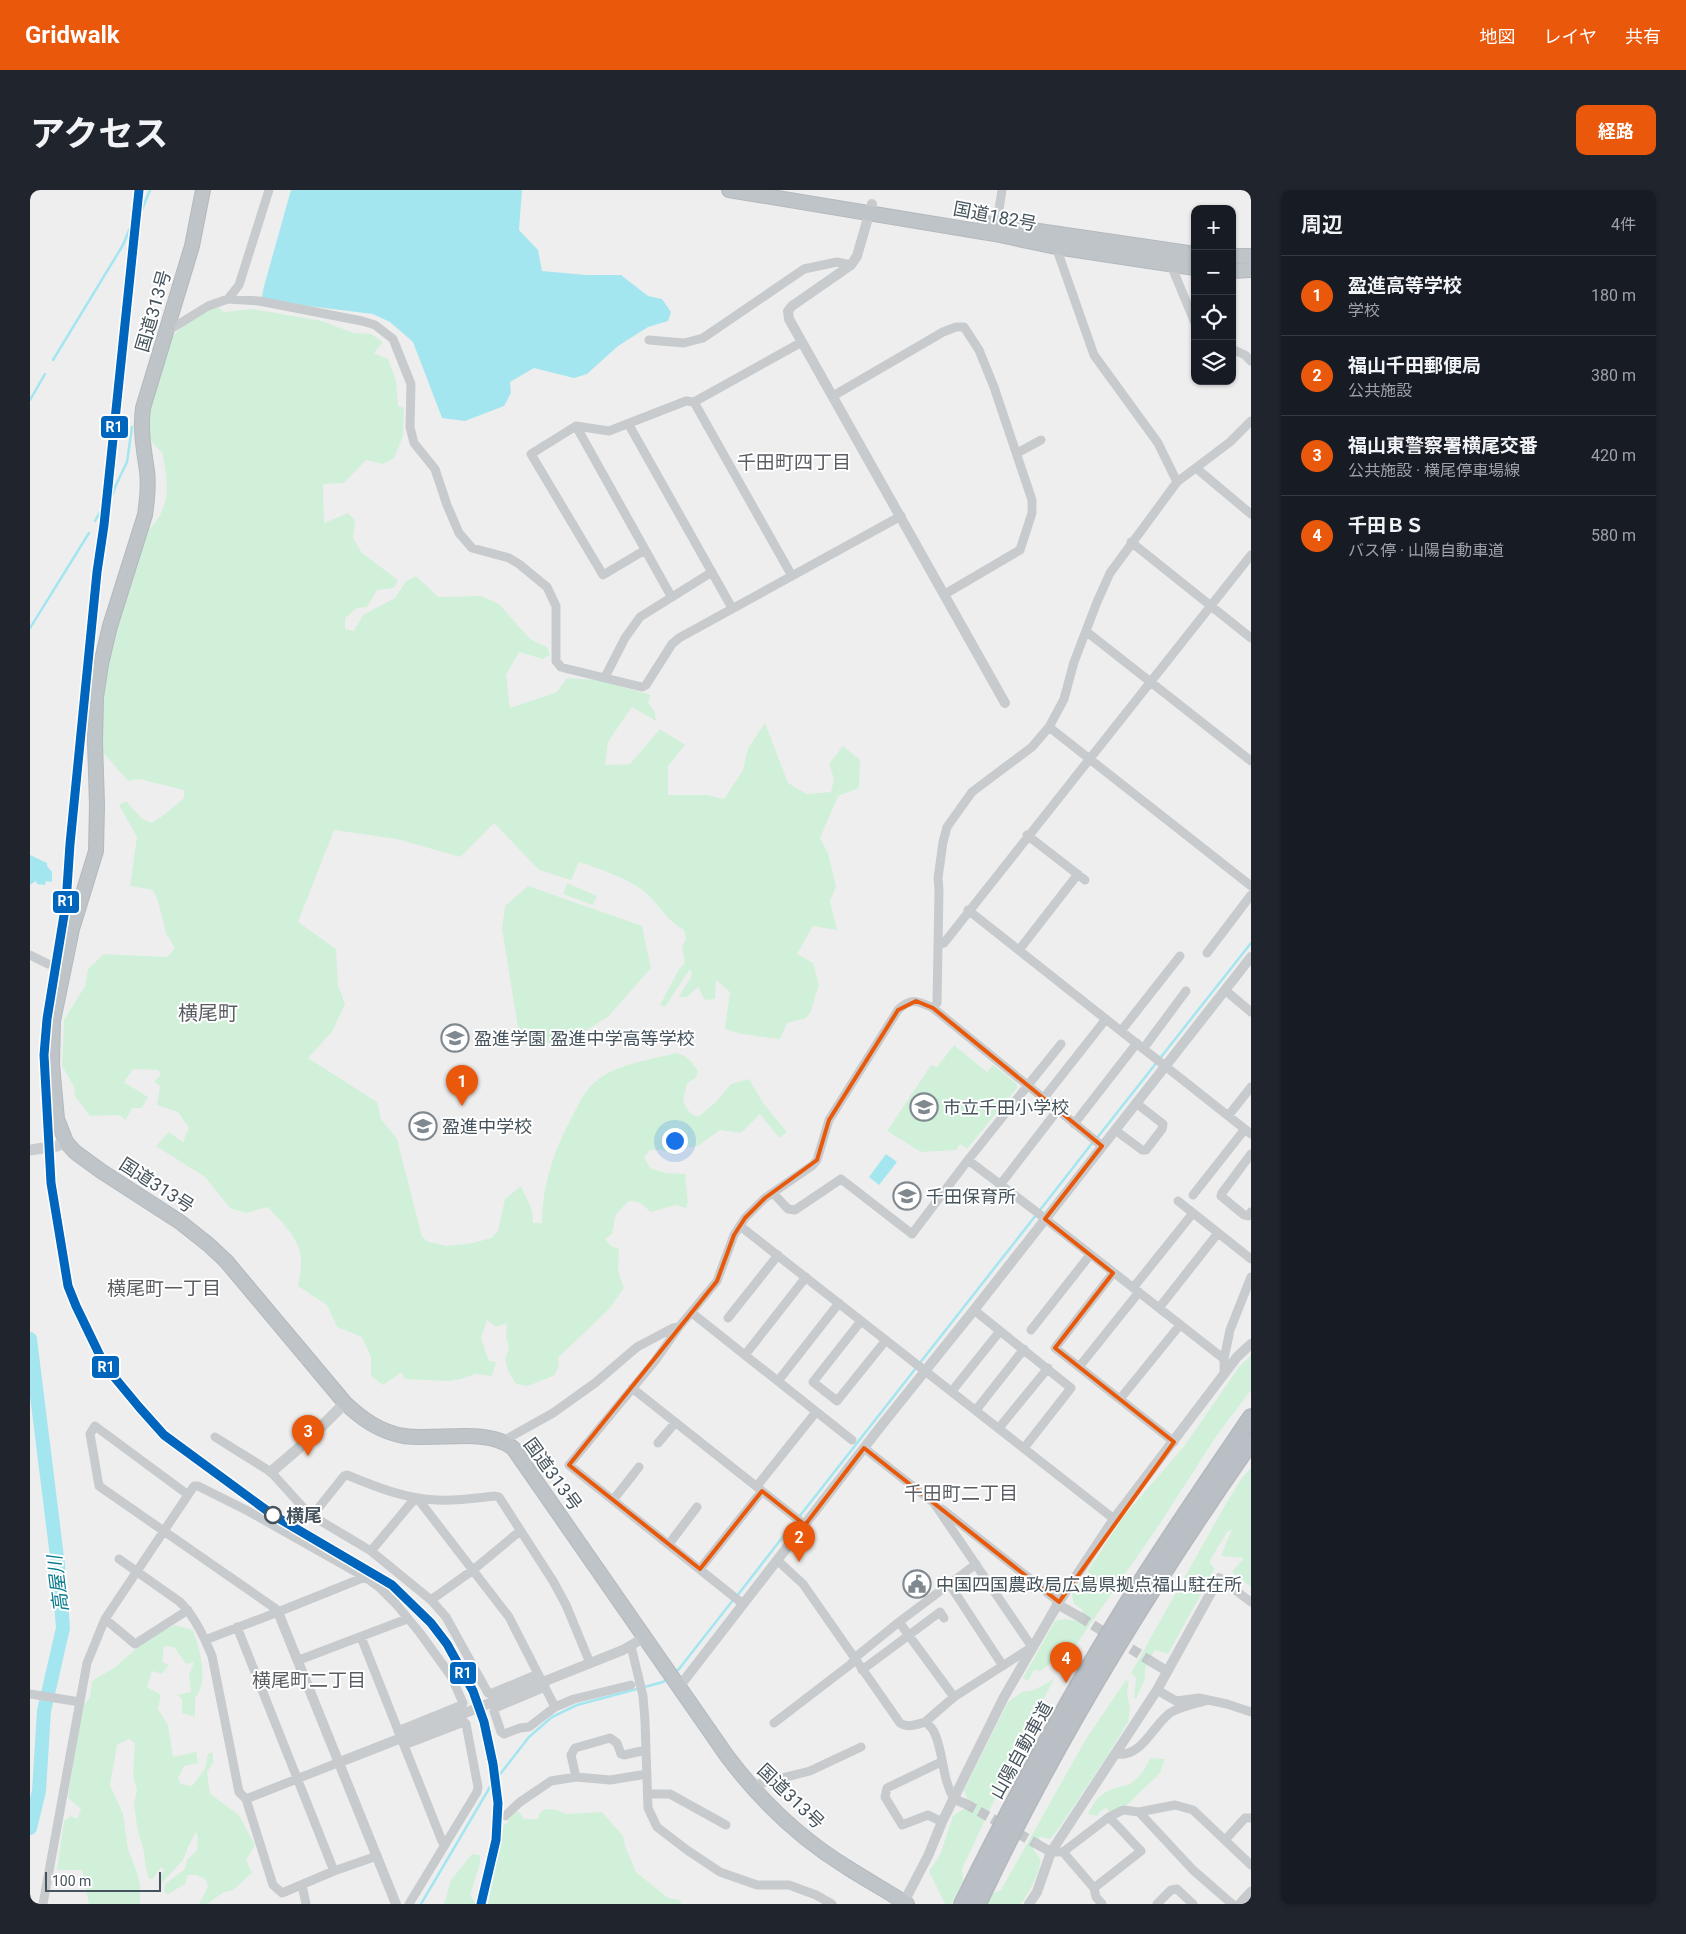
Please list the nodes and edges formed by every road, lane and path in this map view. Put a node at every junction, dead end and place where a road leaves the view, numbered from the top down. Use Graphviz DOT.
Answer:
graph roads {
  1 [pos="203,190"];
  2 [pos="269,190"];
  3 [pos="729,190"];
  4 [pos="785,190"];
  5 [pos="1002,190"];
  6 [pos="761,193"];
  7 [pos="871,209"];
  8 [pos="996,229"];
  9 [pos="1056,247"];
  10 [pos="1191,253"];
  11 [pos="1236,256"];
  12 [pos="1251,256"];
  13 [pos="851,265"];
  14 [pos="1171,265"];
  15 [pos="1191,268"];
  16 [pos="1251,270"];
  17 [pos="1236,271"];
  18 [pos="228,299"];
  19 [pos="1191,313"];
  20 [pos="168,327"];
  21 [pos="648,340"];
  22 [pos="802,342"];
  23 [pos="1236,352"];
  24 [pos="1251,361"];
  25 [pos="833,396"];
  26 [pos="694,402"];
  27 [pos="1251,421"];
  28 [pos="630,424"];
  29 [pos="576,426"];
  30 [pos="1041,440"];
  31 [pos="1017,453"];
  32 [pos="1196,468"];
  33 [pos="1177,482"];
  34 [pos="1251,514"];
  35 [pos="901,516"];
  36 [pos="1131,542"];
  37 [pos="645,550"];
  38 [pos="1251,555"];
  39 [pos="712,572"];
  40 [pos="792,576"];
  41 [pos="945,594"];
  42 [pos="671,596"];
  43 [pos="1210,606"];
  44 [pos="732,608"];
  45 [pos="1086,632"];
  46 [pos="1251,638"];
  47 [pos="606,677"];
  48 [pos="1150,682"];
  49 [pos="1005,702"];
  50 [pos="1049,727"];
  51 [pos="1089,758"];
  52 [pos="1251,761"];
  53 [pos="1027,836"];
  54 [pos="1251,886"];
  55 [pos="1251,895"];
  56 [pos="968,910"];
  57 [pos="938,946"];
  58 [pos="1019,950"];
  59 [pos="1207,953"];
  60 [pos="30,955"];
  61 [pos="1180,956"];
  62 [pos="1251,957"];
  63 [pos="65,966"];
  64 [pos="1224,990"];
  65 [pos="1186,991"];
  66 [pos="933,1008"];
  67 [pos="1251,1012"];
  68 [pos="1106,1019"];
  69 [pos="1121,1031"];
  70 [pos="1061,1044"];
  71 [pos="1140,1046"];
  72 [pos="1160,1062"];
  73 [pos="1028,1085"];
  74 [pos="1251,1087"];
  75 [pos="1044,1098"];
  76 [pos="1136,1103"];
  77 [pos="1057,1111"];
  78 [pos="1228,1116"];
  79 [pos="1074,1124"];
  80 [pos="1115,1130"];
  81 [pos="1248,1132"];
  82 [pos="66,1142"];
  83 [pos="1098,1142"];
  84 [pos="30,1150"];
  85 [pos="1251,1154"];
  86 [pos="968,1160"];
  87 [pos="1000,1185"];
  88 [pos="774,1193"];
  89 [pos="1193,1195"];
  90 [pos="1178,1201"];
  91 [pos="1251,1212"];
  92 [pos="1193,1213"];
  93 [pos="1041,1215"];
  94 [pos="740,1226"];
  95 [pos="1218,1233"];
  96 [pos="778,1255"];
  97 [pos="1090,1255"];
  98 [pos="1251,1259"];
  99 [pos="1113,1272"];
  100 [pos="806,1277"];
  101 [pos="1251,1277"];
  102 [pos="1136,1290"];
  103 [pos="839,1303"];
  104 [pos="1159,1308"];
  105 [pos="974,1310"];
  106 [pos="692,1313"];
  107 [pos="728,1318"];
  108 [pos="861,1321"];
  109 [pos="1180,1325"];
  110 [pos="679,1327"];
  111 [pos="1031,1330"];
  112 [pos="1000,1331"];
  113 [pos="886,1340"];
  114 [pos="1251,1344"];
  115 [pos="1024,1349"];
  116 [pos="745,1355"];
  117 [pos="1224,1359"];
  118 [pos="921,1367"];
  119 [pos="1079,1367"];
  120 [pos="1048,1368"];
  121 [pos="1224,1375"];
  122 [pos="778,1381"];
  123 [pos="632,1388"];
  124 [pos="952,1391"];
  125 [pos="1120,1400"];
  126 [pos="345,1403"];
  127 [pos="976,1410"];
  128 [pos="816,1412"];
  129 [pos="1251,1417"];
  130 [pos="675,1423"];
  131 [pos="999,1428"];
  132 [pos="215,1438"];
  133 [pos="852,1440"];
  134 [pos="506,1442"];
  135 [pos="1174,1442"];
  136 [pos="1251,1442"];
  137 [pos="658,1443"];
  138 [pos="864,1448"];
  139 [pos="1024,1448"];
  140 [pos="639,1467"];
  141 [pos="271,1472"];
  142 [pos="760,1489"];
  143 [pos="187,1494"];
  144 [pos="418,1498"];
  145 [pos="613,1500"];
  146 [pos="934,1502"];
  147 [pos="698,1507"];
  148 [pos="312,1516"];
  149 [pos="1114,1519"];
  150 [pos="800,1521"];
  151 [pos="164,1531"];
  152 [pos="520,1531"];
  153 [pos="669,1544"];
  154 [pos="371,1551"];
  155 [pos="119,1560"];
  156 [pos="776,1560"];
  157 [pos="976,1564"];
  158 [pos="700,1569"];
  159 [pos="473,1570"];
  160 [pos="136,1572"];
  161 [pos="365,1577"];
  162 [pos="1219,1578"];
  163 [pos="950,1585"];
  164 [pos="431,1600"];
  165 [pos="738,1600"];
  166 [pos="1251,1602"];
  167 [pos="1058,1603"];
  168 [pos="188,1610"];
  169 [pos="278,1612"];
  170 [pos="1080,1617"];
  171 [pos="944,1618"];
  172 [pos="105,1619"];
  173 [pos="407,1619"];
  174 [pos="899,1622"];
  175 [pos="237,1627"];
  176 [pos="909,1635"];
  177 [pos="361,1637"];
  178 [pos="646,1637"];
  179 [pos="205,1640"];
  180 [pos="631,1646"];
  181 [pos="1032,1647"];
  182 [pos="299,1660"];
  183 [pos="854,1660"];
  184 [pos="1152,1662"];
  185 [pos="590,1663"];
  186 [pos="1003,1666"];
  187 [pos="862,1670"];
  188 [pos="1167,1671"];
  189 [pos="674,1679"];
  190 [pos="542,1681"];
  191 [pos="636,1685"];
  192 [pos="1157,1690"];
  193 [pos="30,1694"];
  194 [pos="954,1697"];
  195 [pos="1208,1700"];
  196 [pos="80,1702"];
  197 [pos="555,1707"];
  198 [pos="1251,1712"];
  199 [pos="925,1722"];
  200 [pos="774,1723"];
  201 [pos="401,1738"];
  202 [pos="862,1747"];
  203 [pos="646,1750"];
  204 [pos="1116,1754"];
  205 [pos="340,1762"];
  206 [pos="941,1762"];
  207 [pos="647,1774"];
  208 [pos="576,1777"];
  209 [pos="298,1778"];
  210 [pos="753,1788"];
  211 [pos="648,1794"];
  212 [pos="246,1799"];
  213 [pos="954,1799"];
  214 [pos="966,1804"];
  215 [pos="1139,1812"];
  216 [pos="505,1816"];
  217 [pos="1109,1817"];
  218 [pos="1251,1818"];
  219 [pos="942,1822"];
  220 [pos="726,1825"];
  221 [pos="1225,1840"];
  222 [pos="1037,1844"];
  223 [pos="445,1845"];
  224 [pos="1051,1852"];
  225 [pos="1063,1852"];
  226 [pos="376,1856"];
  227 [pos="1251,1865"];
  228 [pos="334,1871"];
  229 [pos="302,1885"];
  230 [pos="1094,1888"];
  231 [pos="1251,1891"];
  232 [pos="978,1892"];
  233 [pos="906,1903"];
  234 [pos="43,1904"];
  235 [pos="306,1904"];
  236 [pos="395,1904"];
  237 [pos="409,1904"];
  238 [pos="832,1904"];
  239 [pos="962,1904"];
  240 [pos="1029,1904"];
  241 [pos="1102,1904"];
  242 [pos="1156,1904"];
  243 [pos="1192,1904"];
  244 [pos="1232,1904"];
  245 [pos="1239,1904"];
  1 -- 20 [label="highway, 国道313号"];
  2 -- 18 [label="street"];
  3 -- 6 [label="highway, 国道182号"];
  4 -- 7 [label="highway, 国道182号"];
  5 -- 8 [label="street"];
  6 -- 7 [label="highway, 国道182号"];
  7 -- 8 [label="highway, 国道182号"];
  7 -- 13 [label="street"];
  8 -- 9 [label="highway, 国道182号"];
  8 -- 10 [label="highway, 国道182号"];
  9 -- 14 [label="highway, 国道182号"];
  9 -- 33 [label="street"];
  11 -- 12 [label="highway"];
  13 -- 21 [label="street"];
  13 -- 22 [label="street"];
  14 -- 15 [label="highway, 国道182号"];
  14 -- 19 [label="street"];
  16 -- 17 [label="highway"];
  18 -- 20 [label="street"];
  18 -- 47 [label="street"];
  20 -- 63 [label="highway, 国道313号"];
  22 -- 25 [label="street"];
  22 -- 26 [label="street"];
  23 -- 24 [label="street"];
  25 -- 31 [label="street"];
  25 -- 35 [label="street"];
  26 -- 28 [label="street"];
  26 -- 40 [label="street"];
  27 -- 32 [label="street"];
  28 -- 29 [label="street"];
  28 -- 39 [label="street"];
  29 -- 37 [label="street"];
  29 -- 37 [label="street"];
  30 -- 31 [label="street"];
  31 -- 41 [label="street"];
  32 -- 33 [label="street"];
  32 -- 34 [label="street"];
  33 -- 36 [label="street"];
  35 -- 40 [label="street"];
  35 -- 41 [label="street"];
  36 -- 43 [label="street"];
  36 -- 45 [label="street"];
  37 -- 42 [label="street"];
  38 -- 43 [label="street"];
  39 -- 42 [label="street"];
  39 -- 44 [label="street"];
  40 -- 44 [label="street"];
  41 -- 49 [label="street"];
  42 -- 47 [label="street"];
  43 -- 46 [label="street"];
  43 -- 48 [label="street"];
  44 -- 47 [label="street"];
  45 -- 48 [label="street"];
  45 -- 50 [label="street"];
  48 -- 51 [label="street"];
  48 -- 52 [label="street"];
  50 -- 51 [label="street"];
  50 -- 57 [label="street"];
  51 -- 53 [label="street"];
  51 -- 54 [label="street"];
  53 -- 56 [label="street"];
  53 -- 58 [label="street"];
  55 -- 59 [label="street"];
  56 -- 57 [label="street"];
  56 -- 58 [label="street"];
  57 -- 66 [label="street"];
  58 -- 68 [label="street"];
  60 -- 63 [label="street"];
  61 -- 69 [label="street"];
  62 -- 64 [label="street"];
  63 -- 82 [label="highway, 国道313号"];
  64 -- 67 [label="street"];
  64 -- 72 [label="street"];
  65 -- 71 [label="street"];
  66 -- 73 [label="street"];
  66 -- 88 [label="street"];
  68 -- 69 [label="street"];
  68 -- 75 [label="street"];
  69 -- 71 [label="street"];
  70 -- 73 [label="street"];
  71 -- 72 [label="street"];
  71 -- 79 [label="street"];
  72 -- 76 [label="street"];
  72 -- 78 [label="street"];
  73 -- 75 [label="street"];
  73 -- 86 [label="street"];
  74 -- 78 [label="street"];
  75 -- 77 [label="street"];
  76 -- 80 [label="street"];
  76 -- 80 [label="street"];
  77 -- 79 [label="street"];
  77 -- 87 [label="street"];
  78 -- 81 [label="street"];
  79 -- 83 [label="street"];
  80 -- 83 [label="street"];
  81 -- 89 [label="street"];
  82 -- 84 [label="main road"];
  82 -- 126 [label="highway, 国道313号"];
  83 -- 93 [label="street"];
  85 -- 91 [label="street"];
  86 -- 87 [label="street"];
  86 -- 88 [label="street"];
  87 -- 93 [label="street"];
  88 -- 94 [label="street"];
  90 -- 92 [label="street"];
  92 -- 95 [label="street"];
  92 -- 102 [label="street"];
  93 -- 97 [label="street"];
  93 -- 105 [label="street"];
  94 -- 96 [label="street"];
  94 -- 106 [label="street"];
  95 -- 98 [label="street"];
  95 -- 104 [label="street"];
  96 -- 100 [label="street"];
  96 -- 107 [label="street"];
  97 -- 99 [label="street"];
  97 -- 111 [label="street"];
  99 -- 102 [label="street"];
  99 -- 119 [label="street"];
  100 -- 103 [label="street"];
  100 -- 116 [label="street"];
  101 -- 117 [label="street"];
  102 -- 104 [label="street"];
  102 -- 119 [label="street"];
  103 -- 108 [label="street"];
  103 -- 122 [label="street"];
  104 -- 109 [label="street"];
  105 -- 112 [label="street"];
  105 -- 118 [label="street"];
  106 -- 110 [label="street"];
  106 -- 116 [label="street"];
  108 -- 113 [label="street"];
  108 -- 113 [label="street"];
  109 -- 117 [label="street"];
  109 -- 125 [label="street"];
  110 -- 123 [label="street"];
  110 -- 134 [label="street"];
  112 -- 115 [label="street"];
  112 -- 124 [label="street"];
  113 -- 118 [label="street"];
  114 -- 121 [label="street"];
  115 -- 120 [label="street"];
  115 -- 127 [label="street"];
  116 -- 122 [label="street"];
  117 -- 121 [label="street"];
  118 -- 124 [label="street"];
  118 -- 138 [label="street"];
  119 -- 125 [label="street"];
  120 -- 131 [label="street"];
  120 -- 139 [label="street"];
  121 -- 135 [label="street"];
  122 -- 128 [label="street"];
  123 -- 130 [label="street"];
  123 -- 145 [label="street"];
  124 -- 127 [label="street"];
  125 -- 135 [label="street"];
  126 -- 134 [label="highway, 国道313号"];
  126 -- 141 [label="main road"];
  127 -- 131 [label="street"];
  128 -- 133 [label="street"];
  128 -- 142 [label="street"];
  129 -- 232 [label="highway, 山陽自動車道"];
  130 -- 137 [label="street"];
  130 -- 142 [label="street"];
  131 -- 139 [label="street"];
  132 -- 141 [label="street"];
  134 -- 178 [label="highway, 国道313号"];
  135 -- 149 [label="street"];
  136 -- 232 [label="highway, 山陽自動車道"];
  138 -- 146 [label="street"];
  138 -- 150 [label="street"];
  139 -- 149 [label="street"];
  140 -- 145 [label="street"];
  141 -- 148 [label="street"];
  142 -- 150 [label="street"];
  142 -- 158 [label="street"];
  143 -- 151 [label="street"];
  143 -- 151 [label="street"];
  143 -- 161 [label="street"];
  144 -- 148 [label="street"];
  144 -- 152 [label="street"];
  144 -- 154 [label="street"];
  144 -- 159 [label="street"];
  145 -- 153 [label="street"];
  146 -- 157 [label="street"];
  146 -- 167 [label="street"];
  147 -- 153 [label="street"];
  148 -- 154 [label="street"];
  149 -- 167 [label="street"];
  150 -- 156 [label="street"];
  151 -- 160 [label="street"];
  151 -- 169 [label="street"];
  152 -- 159 [label="street"];
  152 -- 185 [label="street"];
  153 -- 158 [label="street"];
  154 -- 164 [label="street"];
  155 -- 160 [label="street"];
  156 -- 165 [label="street"];
  156 -- 183 [label="street"];
  157 -- 163 [label="street"];
  157 -- 181 [label="street"];
  158 -- 165 [label="street"];
  159 -- 164 [label="street"];
  159 -- 190 [label="street"];
  160 -- 168 [label="street"];
  160 -- 172 [label="street"];
  161 -- 169 [label="street"];
  161 -- 173 [label="street"];
  162 -- 166 [label="street"];
  162 -- 188 [label="street"];
  163 -- 174 [label="street"];
  163 -- 186 [label="street"];
  164 -- 190 [label="street"];
  165 -- 189 [label="street"];
  167 -- 170 [label="street"];
  167 -- 181 [label="street"];
  168 -- 172 [label="street"];
  168 -- 179 [label="street"];
  169 -- 175 [label="street"];
  169 -- 182 [label="street"];
  171 -- 176 [label="street"];
  172 -- 196 [label="street"];
  173 -- 177 [label="street"];
  173 -- 201 [label="street"];
  174 -- 176 [label="street"];
  174 -- 183 [label="street"];
  175 -- 179 [label="street"];
  175 -- 209 [label="street"];
  176 -- 187 [label="street"];
  176 -- 194 [label="street"];
  177 -- 182 [label="street"];
  177 -- 201 [label="street"];
  178 -- 180 [label="street"];
  178 -- 189 [label="highway, 国道313号"];
  179 -- 212 [label="street"];
  180 -- 185 [label="street"];
  180 -- 191 [label="street"];
  181 -- 186 [label="street"];
  181 -- 213 [label="street"];
  182 -- 205 [label="street"];
  183 -- 187 [label="street"];
  183 -- 200 [label="street"];
  184 -- 188 [label="street"];
  185 -- 190 [label="street"];
  186 -- 194 [label="street"];
  187 -- 199 [label="street"];
  188 -- 192 [label="street"];
  189 -- 210 [label="highway, 国道313号"];
  190 -- 197 [label="street"];
  190 -- 197 [label="street"];
  190 -- 201 [label="street"];
  191 -- 197 [label="street"];
  191 -- 203 [label="street"];
  192 -- 195 [label="street"];
  192 -- 204 [label="street"];
  193 -- 196 [label="street"];
  194 -- 199 [label="street"];
  195 -- 198 [label="street"];
  195 -- 204 [label="street"];
  196 -- 234 [label="street"];
  199 -- 206 [label="street"];
  201 -- 205 [label="street"];
  201 -- 223 [label="street"];
  201 -- 223 [label="street"];
  202 -- 210 [label="street"];
  203 -- 207 [label="street"];
  203 -- 208 [label="street"];
  204 -- 224 [label="street"];
  205 -- 209 [label="street"];
  205 -- 226 [label="street"];
  206 -- 213 [label="street"];
  206 -- 219 [label="street"];
  207 -- 208 [label="street"];
  207 -- 211 [label="street"];
  208 -- 216 [label="street"];
  209 -- 212 [label="street"];
  209 -- 228 [label="street"];
  210 -- 233 [label="highway, 国道313号"];
  211 -- 220 [label="street"];
  211 -- 238 [label="street"];
  212 -- 229 [label="street"];
  213 -- 214 [label="street"];
  213 -- 219 [label="street"];
  215 -- 217 [label="street"];
  215 -- 221 [label="street"];
  215 -- 244 [label="street"];
  217 -- 225 [label="street"];
  217 -- 230 [label="street"];
  218 -- 221 [label="street"];
  219 -- 233 [label="street"];
  221 -- 227 [label="street"];
  222 -- 224 [label="street"];
  223 -- 237 [label="street"];
  224 -- 225 [label="street"];
  224 -- 240 [label="street"];
  225 -- 230 [label="street"];
  226 -- 228 [label="street"];
  226 -- 236 [label="street"];
  228 -- 229 [label="street"];
  229 -- 235 [label="street"];
  230 -- 241 [label="street"];
  231 -- 245 [label="street"];
  232 -- 239 [label="highway, 山陽自動車道"];
  242 -- 243 [label="street"];
}
